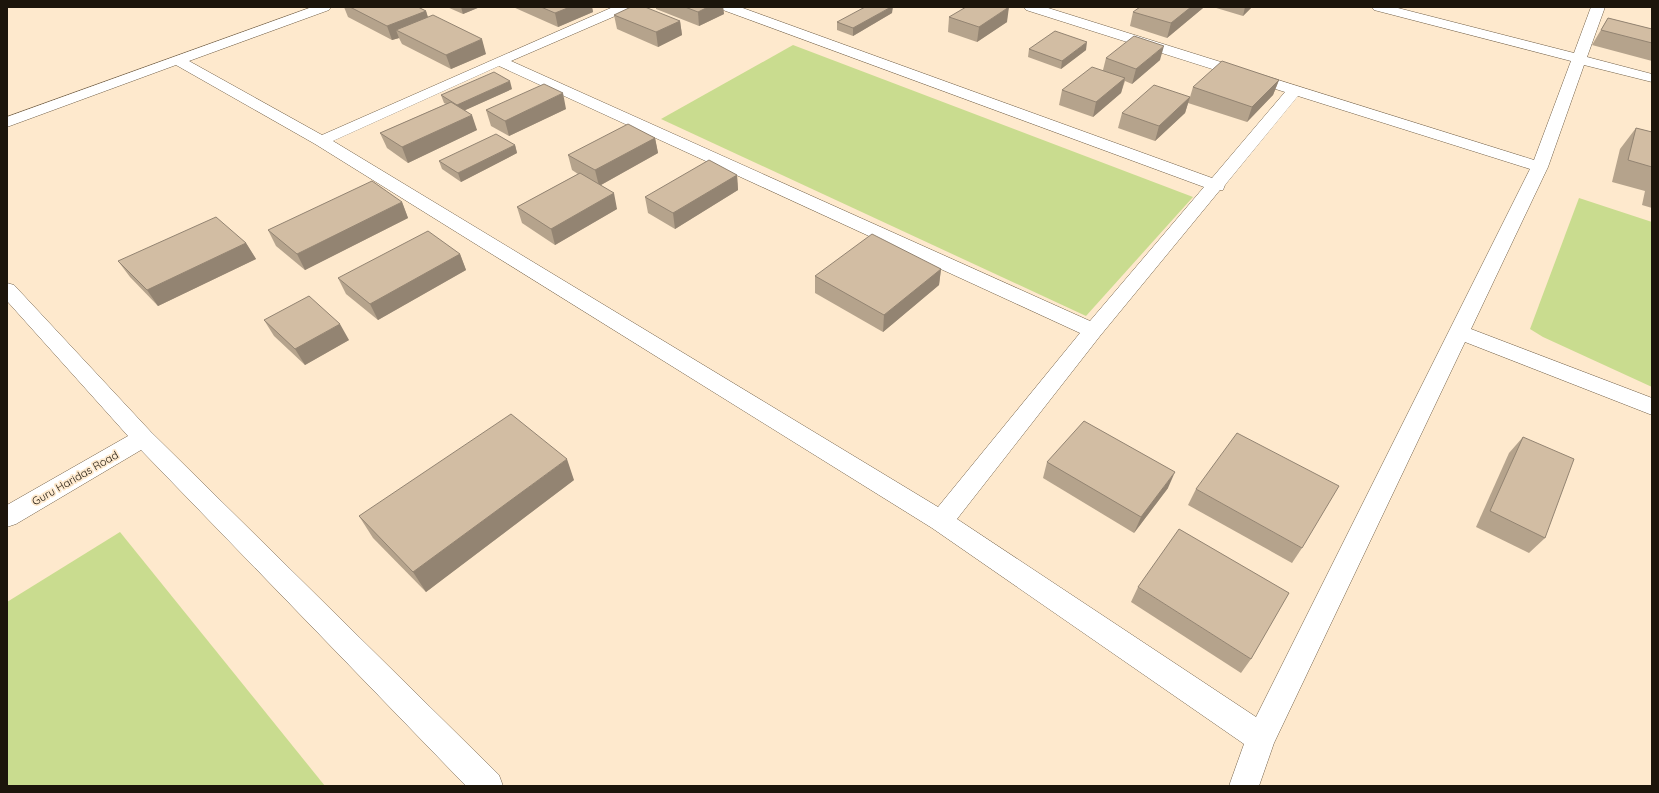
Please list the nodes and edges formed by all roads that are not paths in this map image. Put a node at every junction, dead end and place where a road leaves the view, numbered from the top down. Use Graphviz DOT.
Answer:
graph roads {
  1 [pos="324,7"];
  2 [pos="624,7"];
  3 [pos="728,7"];
  4 [pos="1030,7"];
  5 [pos="1379,7"];
  6 [pos="1598,7"];
  7 [pos="1579,59"];
  8 [pos="179,60"];
  9 [pos="499,61"];
  10 [pos="1652,78"];
  11 [pos="1294,91"];
  12 [pos="7,122"];
  13 [pos="321,141"];
  14 [pos="1540,167"];
  15 [pos="1217,186"];
  16 [pos="7,289"];
  17 [pos="1093,332"];
  18 [pos="1459,332"];
  19 [pos="1652,407"];
  20 [pos="143,438"];
  21 [pos="7,517"];
  22 [pos="941,521"];
  23 [pos="1261,738"];
  24 [pos="488,786"];
  25 [pos="1244,786"];
  1 -- 8 [label="street"];
  2 -- 9 [label="street"];
  3 -- 15 [label="street"];
  4 -- 11 [label="street"];
  5 -- 7 [label="street"];
  6 -- 7 [label="street"];
  7 -- 10 [label="street"];
  7 -- 14 [label="street"];
  8 -- 12 [label="street"];
  8 -- 13 [label="street"];
  9 -- 13 [label="street"];
  9 -- 17 [label="street"];
  11 -- 14 [label="street"];
  11 -- 15 [label="street"];
  13 -- 22 [label="street"];
  14 -- 18 [label="street"];
  15 -- 17 [label="street"];
  16 -- 20 [label="street"];
  17 -- 22 [label="street"];
  18 -- 19 [label="street"];
  18 -- 23 [label="street"];
  20 -- 21 [label="street, Guru Haridas Road"];
  20 -- 24 [label="street"];
  22 -- 23 [label="street"];
  23 -- 25 [label="street"];
}
